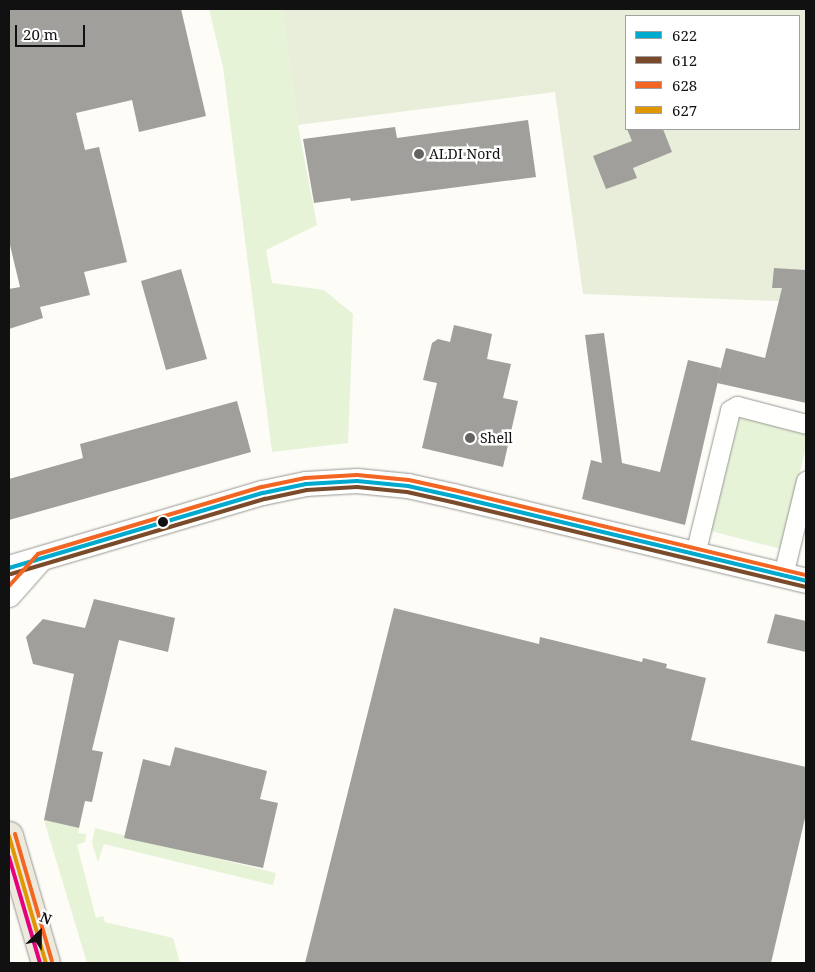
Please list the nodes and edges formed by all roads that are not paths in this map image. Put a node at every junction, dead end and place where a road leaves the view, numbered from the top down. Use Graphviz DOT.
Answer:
graph roads {
  1 [pos="806,424"];
  2 [pos="806,481"];
  3 [pos="694,554"];
  4 [pos="40,560"];
  5 [pos="9,568"];
  6 [pos="783,575"];
  7 [pos="806,581"];
  8 [pos="9,595"];
  9 [pos="9,836"];
  10 [pos="46,963"];
  1 -- 3 [label="street"];
  2 -- 6 [label="street"];
  3 -- 4 [label="street"];
  3 -- 6 [label="street"];
  4 -- 5 [label="street"];
  4 -- 8 [label="street"];
  6 -- 7 [label="street"];
  9 -- 10 [label="main road"];
}
